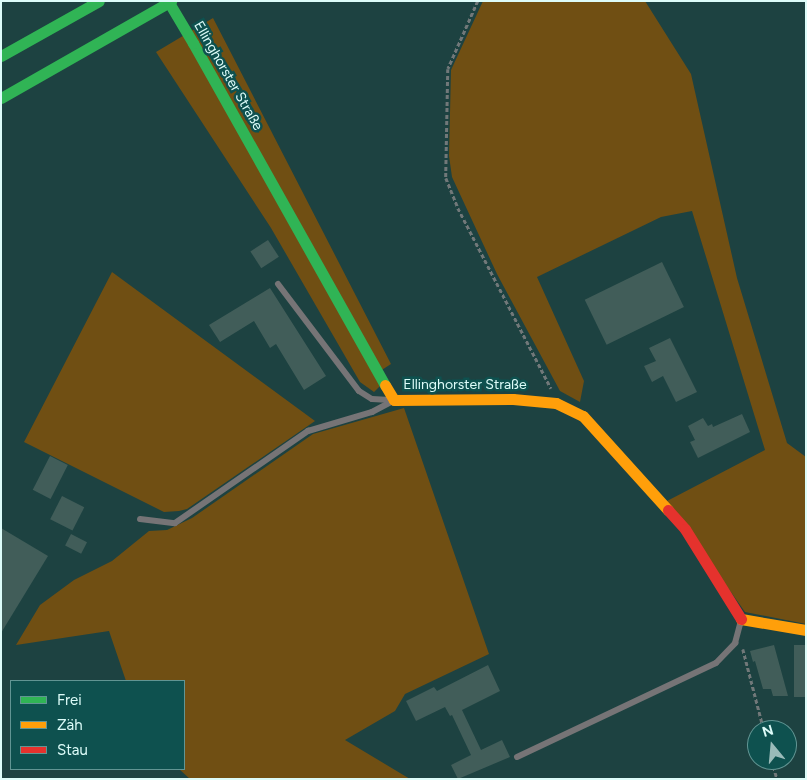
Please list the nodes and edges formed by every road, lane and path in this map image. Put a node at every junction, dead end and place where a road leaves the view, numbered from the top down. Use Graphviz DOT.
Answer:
graph roads {
  1 [pos="99,1"];
  2 [pos="170,1"];
  3 [pos="478,1"];
  4 [pos="1,56"];
  5 [pos="1,98"];
  6 [pos="278,284"];
  7 [pos="394,400"];
  8 [pos="556,403"];
  9 [pos="140,519"];
  10 [pos="741,619"];
  11 [pos="806,630"];
  12 [pos="739,634"];
  13 [pos="761,720"];
  14 [pos="517,757"];
  1 -- 4 [label="main road"];
  2 -- 5 [label="main road"];
  2 -- 7 [label="main road, Ellinghorster Straße, bridge"];
  3 -- 8 [label="path"];
  6 -- 7 [label="lane"];
  7 -- 8 [label="main road, Ellinghorster Straße"];
  7 -- 9 [label="lane"];
  8 -- 10 [label="main road, Ellinghorster Straße"];
  10 -- 11 [label="main road"];
  10 -- 12 [label="lane"];
  12 -- 13 [label="path"];
  12 -- 14 [label="lane"];
}
